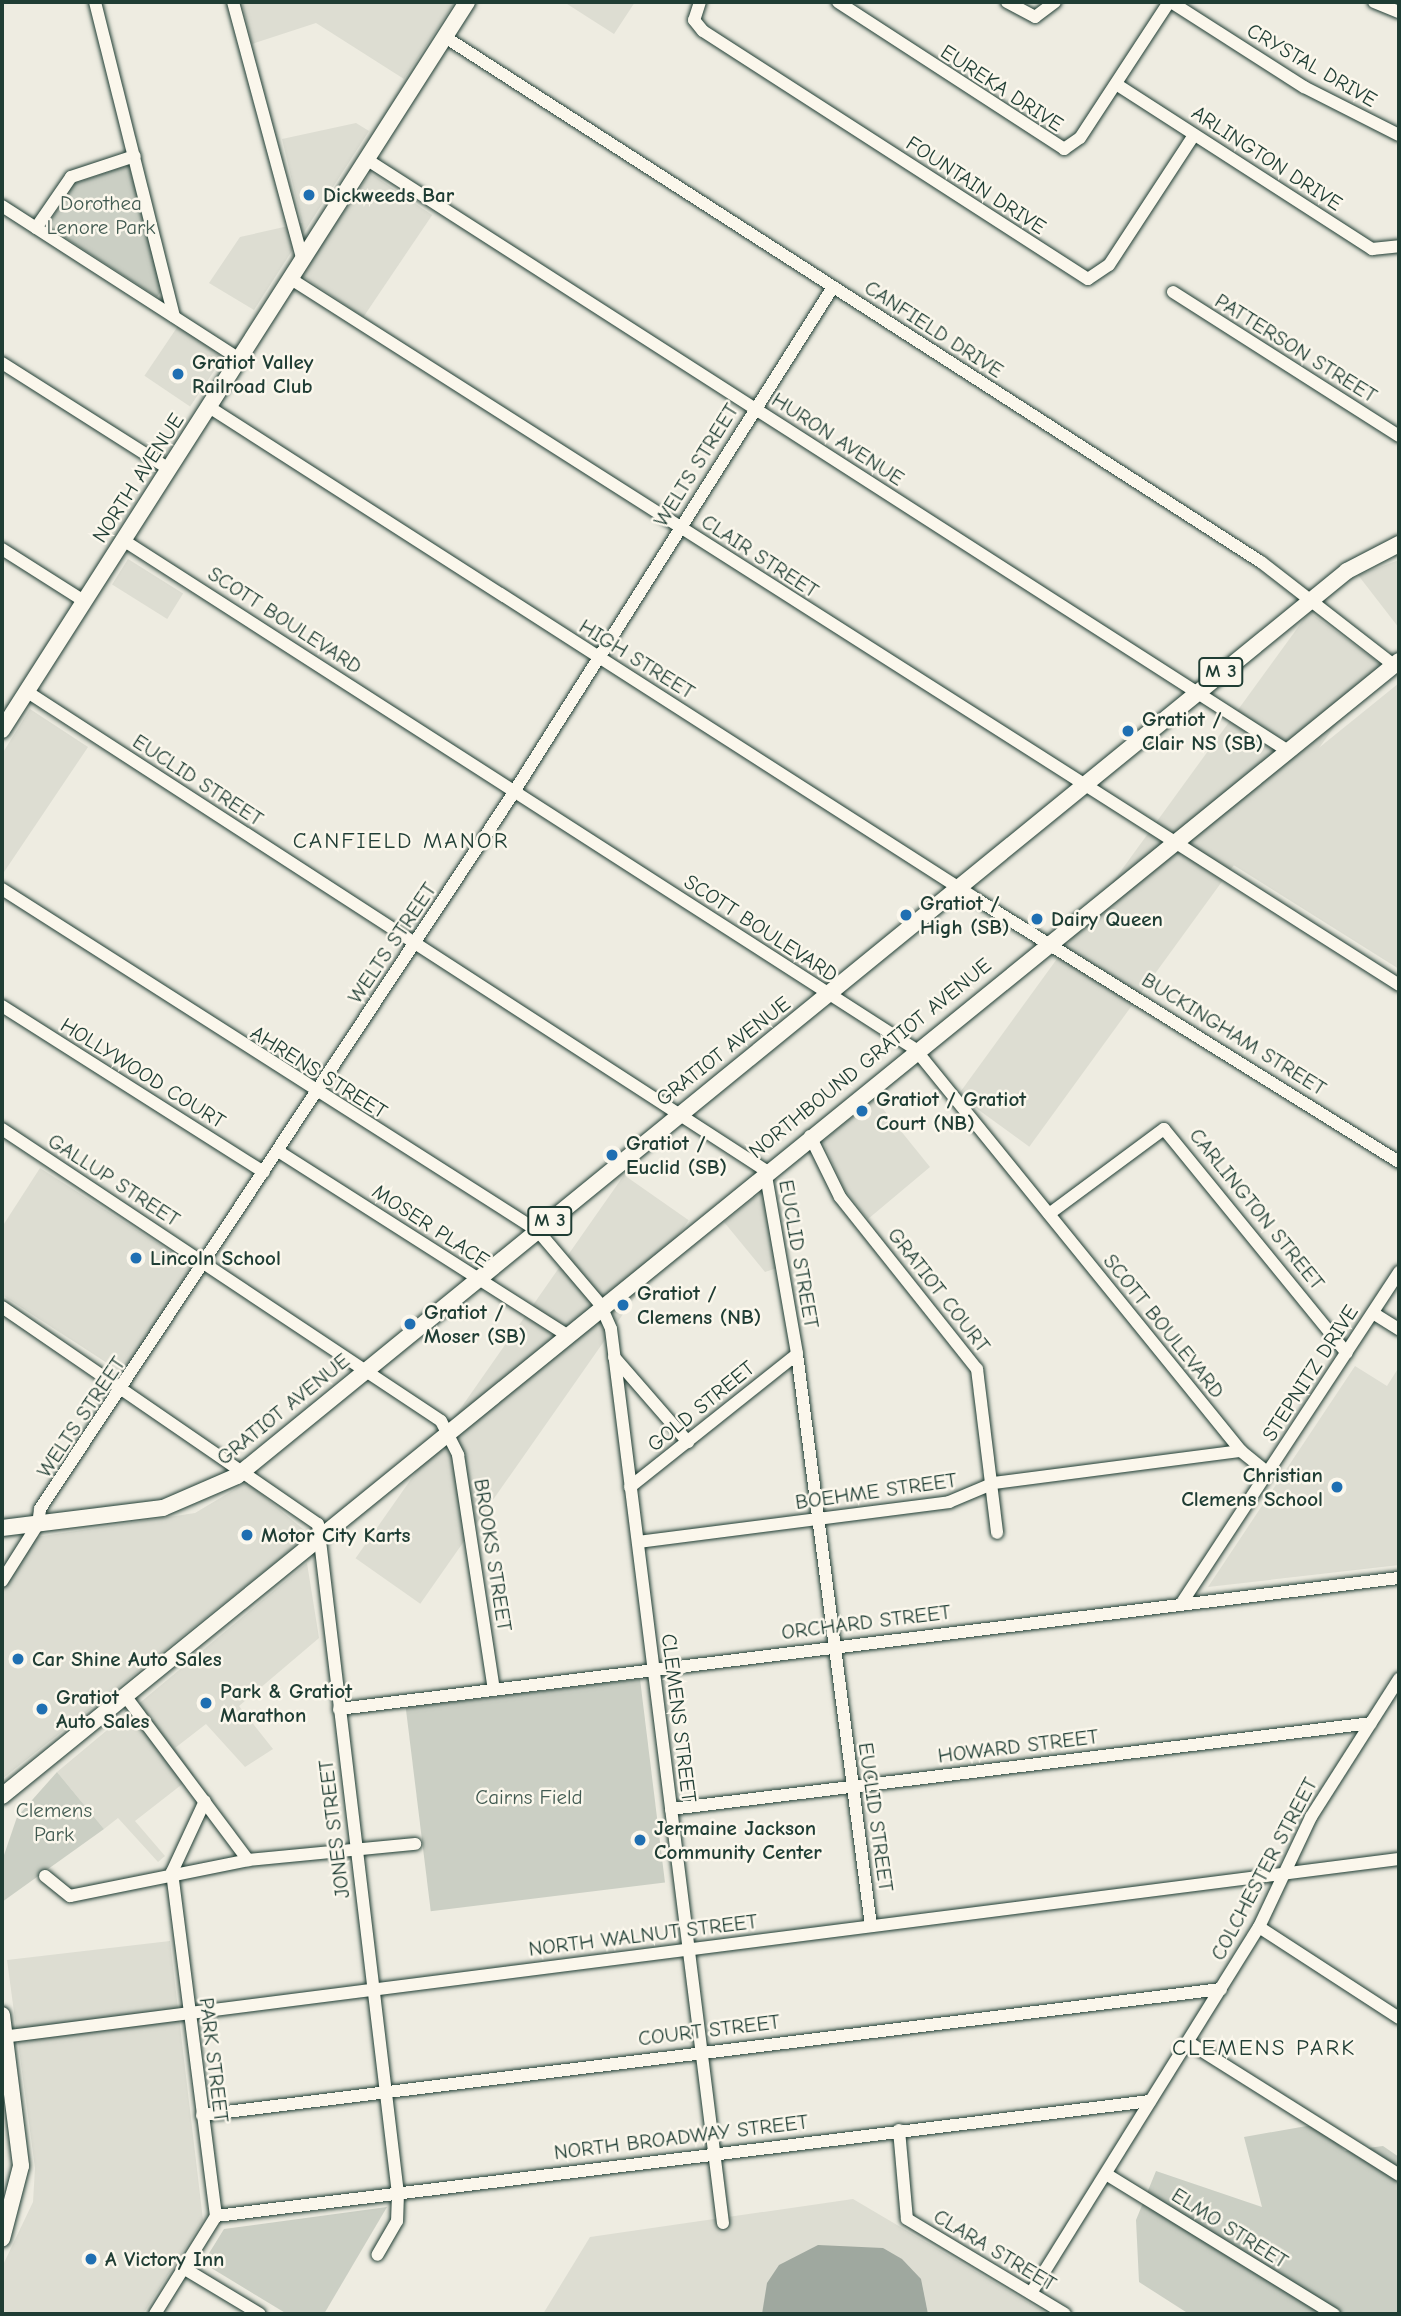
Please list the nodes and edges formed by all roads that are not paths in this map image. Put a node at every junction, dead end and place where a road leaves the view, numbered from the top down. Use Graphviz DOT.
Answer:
graph roads {
  1 [pos="95,2"];
  2 [pos="233,2"];
  3 [pos="467,2"];
  4 [pos="700,2"];
  5 [pos="838,2"];
  6 [pos="1007,2"];
  7 [pos="1055,2"];
  8 [pos="1170,2"];
  9 [pos="1374,2"];
  10 [pos="1399,12"];
  11 [pos="445,37"];
  12 [pos="1116,84"];
  13 [pos="1195,135"];
  14 [pos="1399,135"];
  15 [pos="135,156"];
  16 [pos="366,159"];
  17 [pos="2,206"];
  18 [pos="36,228"];
  19 [pos="1399,246"];
  20 [pos="303,261"];
  21 [pos="291,279"];
  22 [pos="833,287"];
  23 [pos="1172,292"];
  24 [pos="174,316"];
  25 [pos="239,359"];
  26 [pos="2,362"];
  27 [pos="209,407"];
  28 [pos="755,409"];
  29 [pos="1399,436"];
  30 [pos="169,468"];
  31 [pos="680,527"];
  32 [pos="123,540"];
  33 [pos="1399,544"];
  34 [pos="2,549"];
  35 [pos="1310,600"];
  36 [pos="83,601"];
  37 [pos="598,657"];
  38 [pos="1397,663"];
  39 [pos="26,691"];
  40 [pos="1197,692"];
  41 [pos="4,722"];
  42 [pos="1287,751"];
  43 [pos="1081,786"];
  44 [pos="513,793"];
  45 [pos="1172,843"];
  46 [pos="958,888"];
  47 [pos="2,889"];
  48 [pos="413,943"];
  49 [pos="1046,943"];
  50 [pos="1399,985"];
  51 [pos="829,994"];
  52 [pos="2,1006"];
  53 [pos="915,1049"];
  54 [pos="315,1094"];
  55 [pos="678,1113"];
  56 [pos="2,1129"];
  57 [pos="810,1136"];
  58 [pos="278,1151"];
  59 [pos="1399,1162"];
  60 [pos="765,1170"];
  61 [pos="264,1172"];
  62 [pos="1049,1214"];
  63 [pos="538,1231"];
  64 [pos="205,1263"];
  65 [pos="1399,1272"];
  66 [pos="477,1279"];
  67 [pos="600,1304"];
  68 [pos="2,1307"];
  69 [pos="1373,1313"];
  70 [pos="1399,1329"];
  71 [pos="564,1333"];
  72 [pos="1347,1353"];
  73 [pos="797,1354"];
  74 [pos="613,1357"];
  75 [pos="365,1370"];
  76 [pos="124,1387"];
  77 [pos="448,1429"];
  78 [pos="688,1442"];
  79 [pos="1241,1451"];
  80 [pos="243,1471"];
  81 [pos="1267,1472"];
  82 [pos="994,1483"];
  83 [pos="630,1487"];
  84 [pos="817,1519"];
  85 [pos="38,1524"];
  86 [pos="2,1528"];
  87 [pos="997,1533"];
  88 [pos="320,1535"];
  89 [pos="638,1542"];
  90 [pos="1399,1577"];
  91 [pos="2,1581"];
  92 [pos="1183,1601"];
  93 [pos="835,1646"];
  94 [pos="652,1670"];
  95 [pos="1399,1679"];
  96 [pos="494,1689"];
  97 [pos="126,1697"];
  98 [pos="339,1709"];
  99 [pos="1371,1723"];
  100 [pos="852,1786"];
  101 [pos="2,1796"];
  102 [pos="205,1801"];
  103 [pos="671,1809"];
  104 [pos="415,1844"];
  105 [pos="356,1848"];
  106 [pos="1399,1859"];
  107 [pos="248,1860"];
  108 [pos="1290,1870"];
  109 [pos="172,1872"];
  110 [pos="45,1876"];
  111 [pos="871,1926"];
  112 [pos="1259,1927"];
  113 [pos="688,1948"];
  114 [pos="1221,1989"];
  115 [pos="372,1990"];
  116 [pos="188,2013"];
  117 [pos="2,2015"];
  118 [pos="1399,2018"];
  119 [pos="4,2037"];
  120 [pos="1188,2042"];
  121 [pos="701,2050"];
  122 [pos="386,2091"];
  123 [pos="1150,2101"];
  124 [pos="202,2115"];
  125 [pos="899,2130"];
  126 [pos="715,2151"];
  127 [pos="1106,2174"];
  128 [pos="1399,2175"];
  129 [pos="398,2194"];
  130 [pos="216,2216"];
  131 [pos="723,2223"];
  132 [pos="2,2239"];
  133 [pos="377,2255"];
  134 [pos="184,2269"];
  135 [pos="1031,2293"];
  136 [pos="155,2314"];
  137 [pos="260,2314"];
  138 [pos="1065,2314"];
  139 [pos="1334,2314"];
  1 -- 15 [label="street"];
  2 -- 20 [label="street"];
  3 -- 11 [label="main road, NORTH AVENUE"];
  4 -- 13 [label="street, FOUNTAIN DRIVE"];
  5 -- 12 [label="street, EUREKA DRIVE"];
  6 -- 7 [label="street"];
  8 -- 12 [label="street, EUREKA DRIVE"];
  8 -- 14 [label="street, CRYSTAL DRIVE"];
  9 -- 10 [label="street"];
  11 -- 16 [label="main road, NORTH AVENUE"];
  11 -- 22 [label="street, CANFIELD DRIVE"];
  12 -- 13 [label="street, ARLINGTON DRIVE"];
  13 -- 19 [label="street, ARLINGTON DRIVE"];
  15 -- 18 [label="street"];
  15 -- 24 [label="street"];
  16 -- 20 [label="main road, NORTH AVENUE"];
  16 -- 28 [label="street, HURON AVENUE"];
  17 -- 18 [label="street"];
  18 -- 24 [label="street"];
  20 -- 21 [label="main road, NORTH AVENUE"];
  21 -- 25 [label="main road, NORTH AVENUE"];
  21 -- 31 [label="street, CLAIR STREET"];
  22 -- 28 [label="street, WELTS STREET"];
  22 -- 35 [label="street, CANFIELD DRIVE"];
  23 -- 29 [label="street, PATTERSON STREET"];
  24 -- 25 [label="street"];
  25 -- 27 [label="main road, NORTH AVENUE"];
  26 -- 30 [label="street"];
  27 -- 30 [label="main road, NORTH AVENUE"];
  27 -- 37 [label="street, HIGH STREET"];
  28 -- 31 [label="street, WELTS STREET"];
  28 -- 40 [label="street, HURON AVENUE"];
  30 -- 32 [label="main road, NORTH AVENUE"];
  31 -- 37 [label="street, WELTS STREET"];
  31 -- 43 [label="street, CLAIR STREET"];
  32 -- 36 [label="main road, NORTH AVENUE"];
  32 -- 44 [label="street, SCOTT BOULEVARD"];
  33 -- 35 [label="main road, GRATIOT AVENUE / M 3"];
  34 -- 36 [label="street"];
  35 -- 38 [label="street, CANFIELD DRIVE"];
  35 -- 40 [label="main road, GRATIOT AVENUE / M 3"];
  36 -- 39 [label="main road, NORTH AVENUE"];
  37 -- 44 [label="street, WELTS STREET"];
  37 -- 46 [label="street, HIGH STREET"];
  38 -- 42 [label="main road, NORTHBOUND GRATIOT AVENUE"];
  39 -- 41 [label="main road, NORTH AVENUE"];
  39 -- 48 [label="street, EUCLID STREET"];
  40 -- 42 [label="street, HURON AVENUE"];
  40 -- 43 [label="main road, GRATIOT AVENUE / M 3"];
  42 -- 45 [label="main road, NORTHBOUND GRATIOT AVENUE"];
  43 -- 45 [label="street, CLAIR STREET"];
  43 -- 46 [label="main road, GRATIOT AVENUE / M 3"];
  44 -- 48 [label="street, WELTS STREET"];
  44 -- 51 [label="street, SCOTT BOULEVARD"];
  45 -- 49 [label="main road, NORTHBOUND GRATIOT AVENUE"];
  45 -- 50 [label="street, CLAIR STREET"];
  46 -- 49 [label="street, HIGH STREET"];
  46 -- 51 [label="main road, GRATIOT AVENUE / M 3"];
  47 -- 54 [label="street, AHRENS STREET"];
  48 -- 54 [label="street, WELTS STREET"];
  48 -- 55 [label="street, EUCLID STREET"];
  49 -- 53 [label="main road, NORTHBOUND GRATIOT AVENUE"];
  49 -- 59 [label="street, BUCKINGHAM STREET"];
  51 -- 53 [label="street, SCOTT BOULEVARD"];
  51 -- 55 [label="main road, GRATIOT AVENUE / M 3"];
  52 -- 61 [label="street, HOLLYWOOD COURT"];
  53 -- 57 [label="main road, NORTHBOUND GRATIOT AVENUE"];
  53 -- 62 [label="street, SCOTT BOULEVARD"];
  54 -- 58 [label="street, WELTS STREET"];
  54 -- 63 [label="street, AHRENS STREET"];
  55 -- 60 [label="street, EUCLID STREET"];
  55 -- 63 [label="main road, GRATIOT AVENUE / M 3"];
  56 -- 64 [label="street, GALLUP STREET"];
  57 -- 60 [label="main road, NORTHBOUND GRATIOT AVENUE"];
  57 -- 82 [label="street, GRATIOT COURT"];
  58 -- 61 [label="street, WELTS STREET"];
  58 -- 66 [label="street, MOSER PLACE"];
  60 -- 67 [label="main road, NORTHBOUND GRATIOT AVENUE"];
  60 -- 73 [label="street, EUCLID STREET"];
  61 -- 64 [label="street, WELTS STREET"];
  62 -- 72 [label="street, CARLINGTON STREET"];
  62 -- 79 [label="street, SCOTT BOULEVARD"];
  63 -- 66 [label="main road, GRATIOT AVENUE / M 3"];
  63 -- 67 [label="street, AHRENS STREET"];
  64 -- 75 [label="street, GALLUP STREET"];
  64 -- 76 [label="street, WELTS STREET"];
  65 -- 69 [label="street, STEPNITZ DRIVE"];
  66 -- 71 [label="street, MOSER PLACE"];
  66 -- 75 [label="main road, GRATIOT AVENUE / M 3"];
  67 -- 71 [label="main road, NORTHBOUND GRATIOT AVENUE"];
  67 -- 74 [label="street, CLEMENS STREET"];
  68 -- 76 [label="street"];
  69 -- 70 [label="street"];
  69 -- 72 [label="street, STEPNITZ DRIVE"];
  71 -- 77 [label="main road, NORTHBOUND GRATIOT AVENUE"];
  72 -- 81 [label="street, STEPNITZ DRIVE"];
  73 -- 78 [label="street, GOLD STREET"];
  73 -- 84 [label="street, EUCLID STREET"];
  74 -- 78 [label="street"];
  74 -- 83 [label="street, CLEMENS STREET"];
  75 -- 77 [label="street, GALLUP STREET"];
  75 -- 80 [label="main road, GRATIOT AVENUE / M 3"];
  76 -- 80 [label="street"];
  76 -- 85 [label="street, WELTS STREET"];
  77 -- 88 [label="main road, NORTHBOUND GRATIOT AVENUE"];
  77 -- 96 [label="street, BROOKS STREET"];
  78 -- 83 [label="street, GOLD STREET"];
  79 -- 81 [label="street, SCOTT BOULEVARD"];
  79 -- 82 [label="street, BOEHME STREET"];
  80 -- 85 [label="main road, GRATIOT AVENUE / M 3"];
  80 -- 88 [label="street"];
  81 -- 92 [label="street, STEPNITZ DRIVE"];
  82 -- 84 [label="street, BOEHME STREET"];
  82 -- 87 [label="street, GRATIOT COURT"];
  83 -- 89 [label="street, CLEMENS STREET"];
  84 -- 89 [label="street, BOEHME STREET"];
  84 -- 93 [label="street, EUCLID STREET"];
  85 -- 86 [label="main road, GRATIOT AVENUE / M 3"];
  85 -- 91 [label="street, WELTS STREET"];
  88 -- 97 [label="main road, NORTHBOUND GRATIOT AVENUE"];
  88 -- 98 [label="street, JONES STREET"];
  89 -- 94 [label="street, CLEMENS STREET"];
  90 -- 92 [label="street, ORCHARD STREET"];
  92 -- 93 [label="street, ORCHARD STREET"];
  93 -- 94 [label="street, ORCHARD STREET"];
  93 -- 100 [label="street, EUCLID STREET"];
  94 -- 96 [label="street, ORCHARD STREET"];
  94 -- 103 [label="street, CLEMENS STREET"];
  95 -- 99 [label="street, COLCHESTER STREET"];
  96 -- 98 [label="street, ORCHARD STREET"];
  97 -- 101 [label="main road, NORTHBOUND GRATIOT AVENUE"];
  97 -- 102 [label="street"];
  98 -- 105 [label="street, JONES STREET"];
  99 -- 100 [label="street, HOWARD STREET"];
  99 -- 108 [label="street, COLCHESTER STREET"];
  100 -- 103 [label="street, HOWARD STREET"];
  100 -- 111 [label="street, EUCLID STREET"];
  102 -- 107 [label="street"];
  102 -- 109 [label="street"];
  103 -- 113 [label="street, CLEMENS STREET"];
  104 -- 105 [label="street"];
  105 -- 107 [label="street"];
  105 -- 115 [label="street, JONES STREET"];
  106 -- 108 [label="street, NORTH WALNUT STREET"];
  107 -- 109 [label="street"];
  108 -- 111 [label="street, NORTH WALNUT STREET"];
  108 -- 112 [label="street, COLCHESTER STREET"];
  109 -- 110 [label="street"];
  109 -- 116 [label="street, PARK STREET"];
  111 -- 113 [label="street, NORTH WALNUT STREET"];
  112 -- 114 [label="street, COLCHESTER STREET"];
  112 -- 118 [label="street"];
  113 -- 115 [label="street, NORTH WALNUT STREET"];
  113 -- 121 [label="street, CLEMENS STREET"];
  114 -- 120 [label="street, COLCHESTER STREET"];
  114 -- 121 [label="street, COURT STREET"];
  115 -- 116 [label="street, NORTH WALNUT STREET"];
  115 -- 122 [label="street, JONES STREET"];
  116 -- 119 [label="street, NORTH WALNUT STREET"];
  116 -- 124 [label="street, PARK STREET"];
  117 -- 119 [label="main road"];
  119 -- 132 [label="main road"];
  120 -- 123 [label="street, COLCHESTER STREET"];
  120 -- 128 [label="street"];
  121 -- 122 [label="street, COURT STREET"];
  121 -- 126 [label="street, CLEMENS STREET"];
  122 -- 124 [label="street, COURT STREET"];
  122 -- 129 [label="street, JONES STREET"];
  123 -- 125 [label="street, NORTH BROADWAY STREET"];
  123 -- 127 [label="street, COLCHESTER STREET"];
  124 -- 130 [label="street, PARK STREET"];
  125 -- 126 [label="street, NORTH BROADWAY STREET"];
  125 -- 135 [label="street, CLARA STREET"];
  126 -- 129 [label="street, NORTH BROADWAY STREET"];
  126 -- 131 [label="street, CLEMENS STREET"];
  127 -- 135 [label="street, COLCHESTER STREET"];
  127 -- 139 [label="street, ELMO STREET"];
  129 -- 130 [label="street, NORTH BROADWAY STREET"];
  129 -- 133 [label="street, JONES STREET"];
  130 -- 134 [label="street"];
  134 -- 136 [label="street"];
  134 -- 137 [label="street"];
  135 -- 138 [label="street, CLARA STREET"];
}
